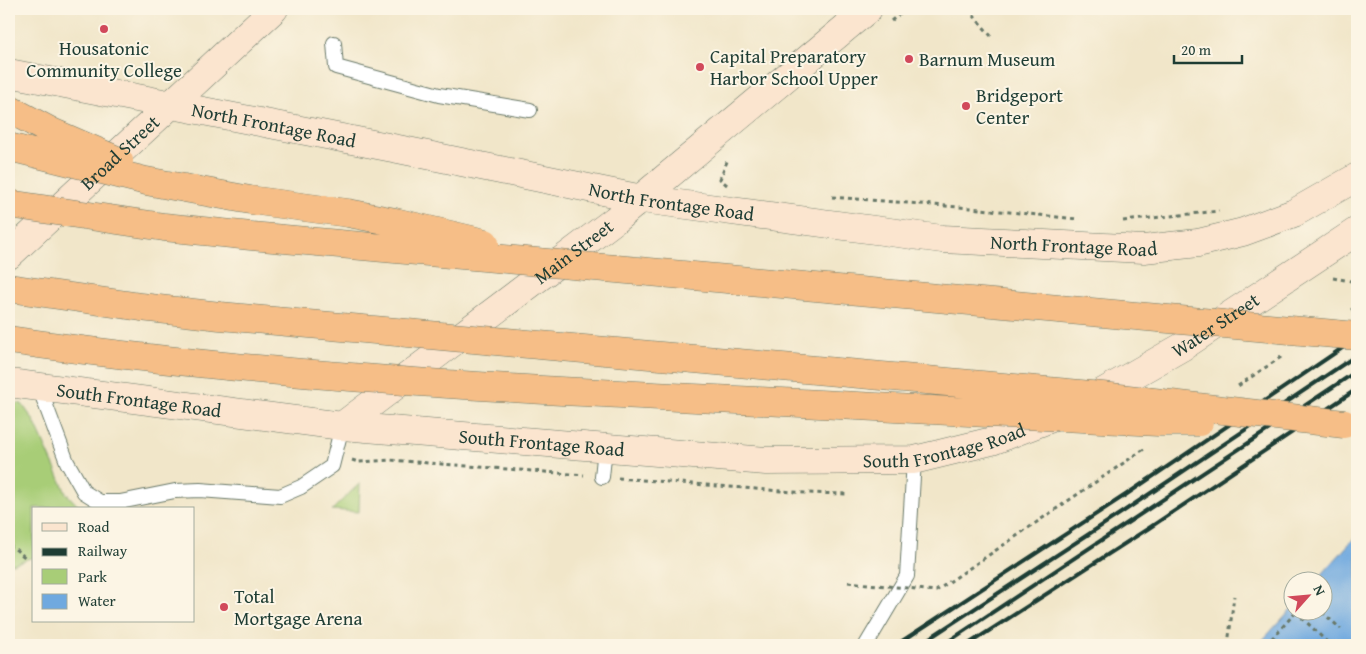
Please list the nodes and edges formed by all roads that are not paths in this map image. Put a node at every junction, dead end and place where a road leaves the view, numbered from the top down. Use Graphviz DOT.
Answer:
graph roads {
  1 [pos="274,9"];
  2 [pos="879,15"];
  3 [pos="334,43"];
  4 [pos="9,73"];
  5 [pos="171,105"];
  6 [pos="9,109"];
  7 [pos="530,110"];
  8 [pos="9,147"];
  9 [pos="1357,177"];
  10 [pos="642,199"];
  11 [pos="250,200"];
  12 [pos="9,204"];
  13 [pos="1357,231"];
  14 [pos="9,255"];
  15 [pos="579,266"];
  16 [pos="9,288"];
  17 [pos="1353,323"];
  18 [pos="9,340"];
  19 [pos="9,383"];
  20 [pos="39,387"];
  21 [pos="1070,411"];
  22 [pos="342,426"];
  23 [pos="605,448"];
  24 [pos="914,460"];
  25 [pos="602,477"];
  26 [pos="866,645"];
  1 -- 5 [label="main road, Broad Street"];
  2 -- 10 [label="main road, Main Street"];
  3 -- 7 [label="lane"];
  4 -- 5 [label="main road, North Frontage Road"];
  5 -- 10 [label="main road, North Frontage Road"];
  5 -- 14 [label="main road, Broad Street"];
  6 -- 11 [label="highway, bridge"];
  8 -- 11 [label="highway, bridge"];
  9 -- 10 [label="main road, North Frontage Road"];
  10 -- 22 [label="main road, Main Street"];
  11 -- 15 [label="highway, bridge"];
  12 -- 15 [label="highway, bridge"];
  13 -- 21 [label="main road, Water Street"];
  15 -- 17 [label="highway, bridge"];
  16 -- 18 [label="highway, bridge"];
  19 -- 20 [label="main road, South Frontage Road"];
  20 -- 22 [label="main road, South Frontage Road"];
  20 -- 22 [label="lane"];
  21 -- 24 [label="main road, South Frontage Road"];
  22 -- 23 [label="main road, South Frontage Road"];
  23 -- 24 [label="main road, South Frontage Road"];
  23 -- 25 [label="lane"];
  24 -- 26 [label="lane"];
}
